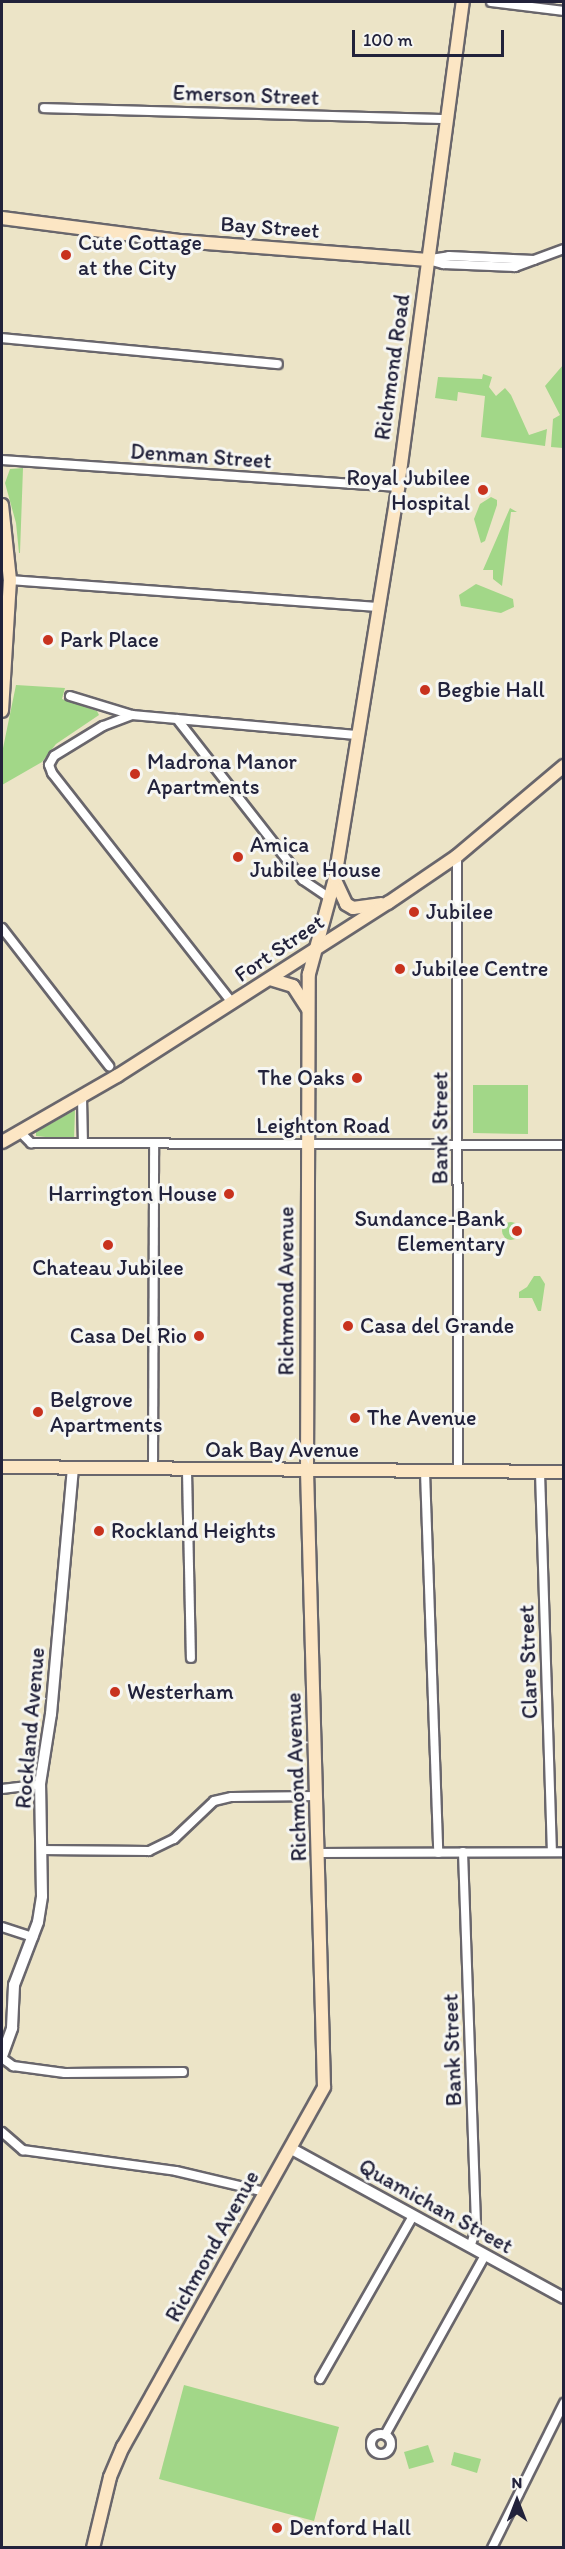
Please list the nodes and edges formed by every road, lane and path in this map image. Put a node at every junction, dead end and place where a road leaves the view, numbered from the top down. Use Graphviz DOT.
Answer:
graph roads {
  1 [pos="463,2"];
  2 [pos="491,2"];
  3 [pos="564,10"];
  4 [pos="44,108"];
  5 [pos="447,119"];
  6 [pos="2,218"];
  7 [pos="564,249"];
  8 [pos="428,260"];
  9 [pos="2,338"];
  10 [pos="278,364"];
  11 [pos="2,460"];
  12 [pos="398,487"];
  13 [pos="2,505"];
  14 [pos="10,580"];
  15 [pos="377,607"];
  16 [pos="3,691"];
  17 [pos="70,696"];
  18 [pos="2,711"];
  19 [pos="132,715"];
  20 [pos="177,719"];
  21 [pos="356,735"];
  22 [pos="564,766"];
  23 [pos="457,856"];
  24 [pos="335,878"];
  25 [pos="330,898"];
  26 [pos="388,903"];
  27 [pos="2,928"];
  28 [pos="314,949"];
  29 [pos="270,979"];
  30 [pos="233,1004"];
  31 [pos="308,1011"];
  32 [pos="109,1066"];
  33 [pos="82,1097"];
  34 [pos="20,1132"];
  35 [pos="2,1142"];
  36 [pos="83,1143"];
  37 [pos="154,1144"];
  38 [pos="308,1144"];
  39 [pos="459,1144"];
  40 [pos="564,1145"];
  41 [pos="2,1467"];
  42 [pos="72,1469"];
  43 [pos="153,1470"];
  44 [pos="187,1471"];
  45 [pos="307,1471"];
  46 [pos="458,1471"];
  47 [pos="425,1472"];
  48 [pos="540,1472"];
  49 [pos="564,1472"];
  50 [pos="191,1658"];
  51 [pos="40,1784"];
  52 [pos="2,1789"];
  53 [pos="317,1796"];
  54 [pos="41,1850"];
  55 [pos="552,1851"];
  56 [pos="319,1852"];
  57 [pos="463,1852"];
  58 [pos="564,1852"];
  59 [pos="438,1853"];
  60 [pos="2,1927"];
  61 [pos="33,1937"];
  62 [pos="2,2057"];
  63 [pos="183,2072"];
  64 [pos="2,2132"];
  65 [pos="290,2148"];
  66 [pos="265,2192"];
  67 [pos="413,2216"];
  68 [pos="470,2247"];
  69 [pos="485,2255"];
  70 [pos="564,2298"];
  71 [pos="320,2379"];
  72 [pos="564,2403"];
  73 [pos="385,2435"];
  74 [pos="93,2547"];
  75 [pos="492,2547"];
  1 -- 5 [label="main road, Richmond Road"];
  2 -- 3 [label="street"];
  4 -- 5 [label="street, Emerson Street"];
  5 -- 8 [label="main road, Richmond Road"];
  6 -- 8 [label="main road, Bay Street"];
  7 -- 8 [label="street, Bay Street"];
  8 -- 12 [label="main road, Richmond Road"];
  9 -- 10 [label="street"];
  11 -- 12 [label="street, Denman Street"];
  12 -- 15 [label="main road, Richmond Road"];
  13 -- 14 [label="main road"];
  14 -- 15 [label="street"];
  14 -- 16 [label="main road"];
  15 -- 21 [label="main road, Richmond Road"];
  16 -- 18 [label="main road"];
  17 -- 19 [label="street"];
  19 -- 20 [label="street"];
  19 -- 30 [label="street"];
  20 -- 21 [label="street"];
  20 -- 25 [label="street"];
  21 -- 24 [label="main road, Richmond Road"];
  22 -- 23 [label="main road, Fort Street"];
  23 -- 26 [label="main road, Fort Street"];
  23 -- 39 [label="street, Bank Street"];
  24 -- 25 [label="main road, Richmond Road"];
  24 -- 26 [label="main road"];
  25 -- 28 [label="main road, Richmond Road"];
  26 -- 28 [label="main road, Fort Street"];
  27 -- 32 [label="street"];
  28 -- 29 [label="main road, Fort Street"];
  28 -- 31 [label="main road, Richmond Avenue"];
  29 -- 30 [label="main road, Fort Street"];
  29 -- 31 [label="main road"];
  30 -- 33 [label="main road, Fort Street"];
  31 -- 38 [label="main road, Richmond Avenue"];
  33 -- 34 [label="main road, Fort Street"];
  33 -- 36 [label="street"];
  34 -- 35 [label="main road, Fort Street"];
  34 -- 36 [label="street, Leighton Road"];
  36 -- 37 [label="street, Leighton Road"];
  37 -- 38 [label="street, Leighton Road"];
  37 -- 43 [label="street"];
  38 -- 39 [label="street, Leighton Road"];
  38 -- 45 [label="main road, Richmond Avenue"];
  39 -- 40 [label="street, Leighton Road"];
  39 -- 46 [label="street, Bank Street"];
  41 -- 42 [label="main road, Oak Bay Avenue"];
  42 -- 43 [label="main road, Oak Bay Avenue"];
  42 -- 51 [label="street, Rockland Avenue"];
  43 -- 44 [label="main road, Oak Bay Avenue"];
  44 -- 45 [label="main road, Oak Bay Avenue"];
  44 -- 50 [label="street"];
  45 -- 47 [label="main road, Oak Bay Avenue"];
  45 -- 53 [label="main road, Richmond Avenue"];
  46 -- 47 [label="main road, Oak Bay Avenue"];
  46 -- 48 [label="main road, Oak Bay Avenue"];
  47 -- 59 [label="street"];
  48 -- 49 [label="main road, Oak Bay Avenue"];
  48 -- 55 [label="street, Clare Street"];
  51 -- 52 [label="street"];
  51 -- 54 [label="street, Rockland Avenue"];
  53 -- 54 [label="street"];
  53 -- 56 [label="main road, Richmond Avenue"];
  54 -- 61 [label="street, Rockland Avenue"];
  55 -- 57 [label="street"];
  55 -- 58 [label="street"];
  56 -- 59 [label="street"];
  56 -- 65 [label="main road, Richmond Avenue"];
  57 -- 59 [label="street"];
  57 -- 68 [label="street, Bank Street"];
  60 -- 61 [label="street"];
  61 -- 62 [label="street, Rockland Avenue"];
  62 -- 63 [label="street"];
  64 -- 66 [label="street"];
  65 -- 66 [label="main road, Richmond Avenue"];
  65 -- 67 [label="street, Quamichan Street"];
  66 -- 74 [label="main road, Richmond Avenue"];
  67 -- 68 [label="street, Quamichan Street"];
  67 -- 71 [label="street"];
  68 -- 69 [label="street, Quamichan Street"];
  69 -- 70 [label="street, Quamichan Street"];
  69 -- 73 [label="street"];
  72 -- 75 [label="street"];
}
